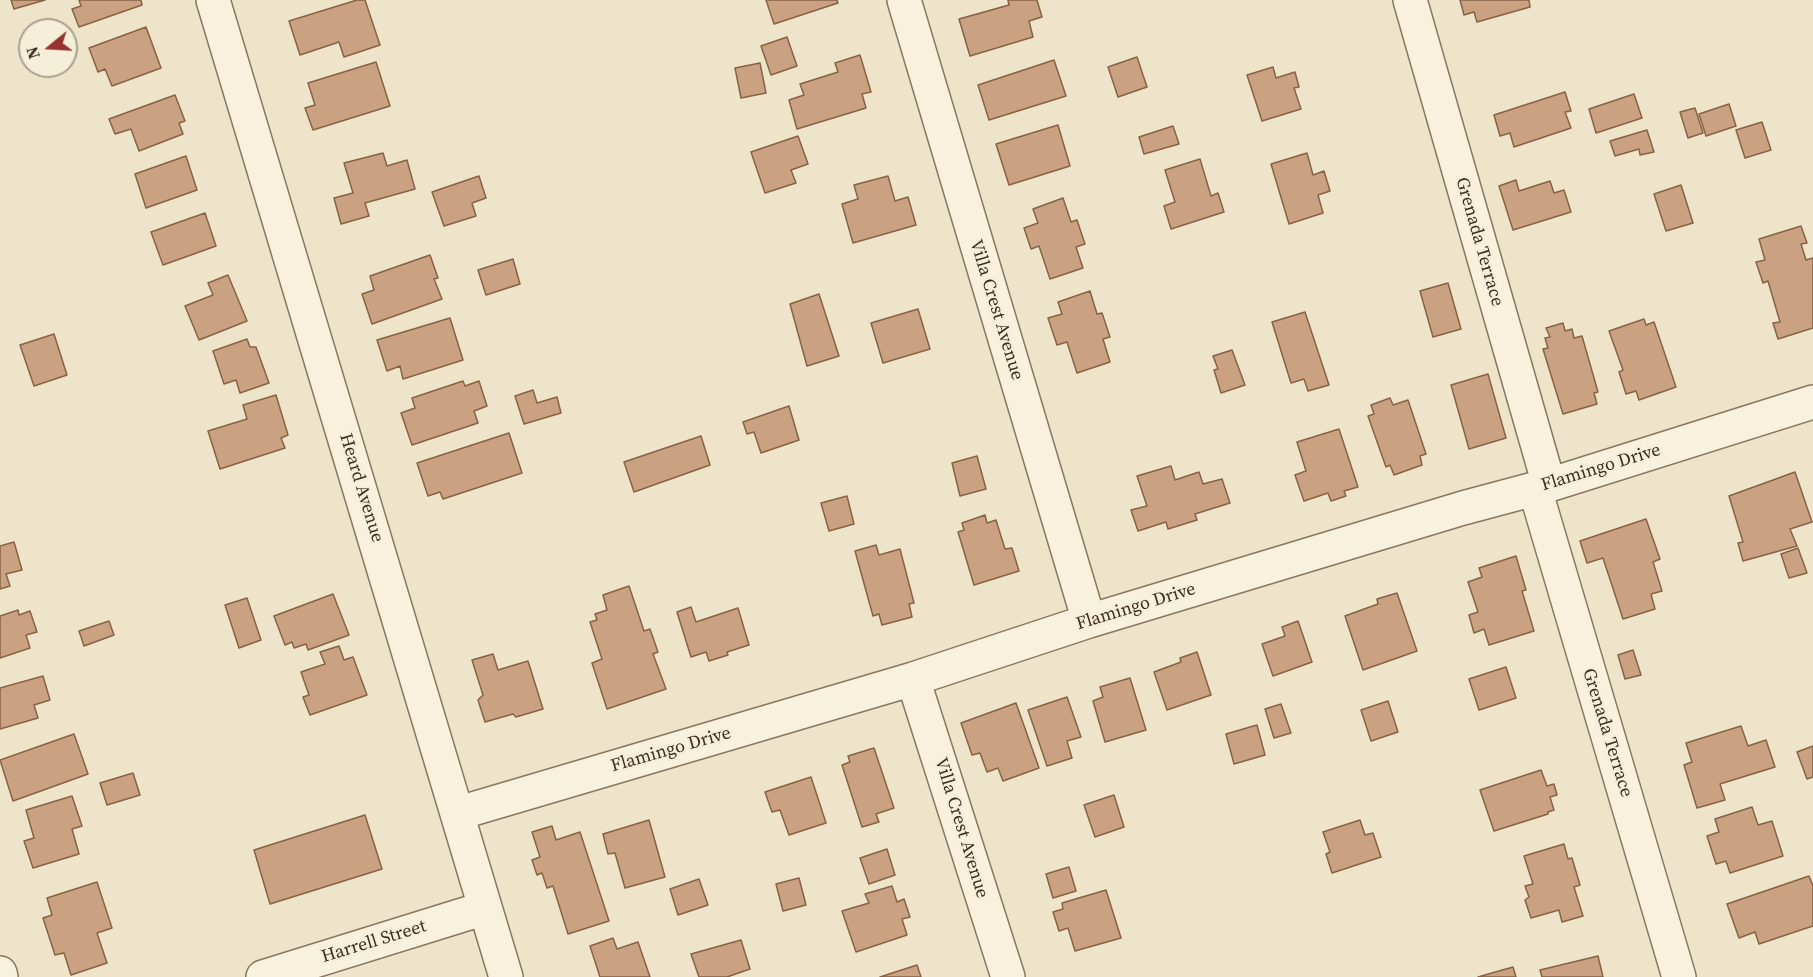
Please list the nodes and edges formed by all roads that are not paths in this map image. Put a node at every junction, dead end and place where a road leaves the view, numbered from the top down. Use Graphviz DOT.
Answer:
graph roads {
  1 [pos="213,0"];
  2 [pos="904,0"];
  3 [pos="1410,0"];
  4 [pos="1813,402"];
  5 [pos="1542,487"];
  6 [pos="1089,621"];
  7 [pos="913,679"];
  8 [pos="459,813"];
  9 [pos="485,908"];
  10 [pos="0,973"];
  11 [pos="1,977"];
  12 [pos="262,977"];
  13 [pos="506,977"];
  14 [pos="1008,977"];
  15 [pos="1679,977"];
  1 -- 8 [label="street, Heard Avenue"];
  2 -- 6 [label="street, Villa Crest Avenue"];
  3 -- 5 [label="street, Grenada Terrace"];
  4 -- 5 [label="street, Flamingo Drive"];
  5 -- 6 [label="street, Flamingo Drive"];
  5 -- 15 [label="street, Grenada Terrace"];
  6 -- 7 [label="street, Flamingo Drive"];
  7 -- 8 [label="street, Flamingo Drive"];
  7 -- 14 [label="street, Villa Crest Avenue"];
  8 -- 9 [label="street, Heard Avenue"];
  9 -- 12 [label="street, Harrell Street"];
  9 -- 13 [label="street, Heard Avenue"];
  10 -- 11 [label="street"];
}
